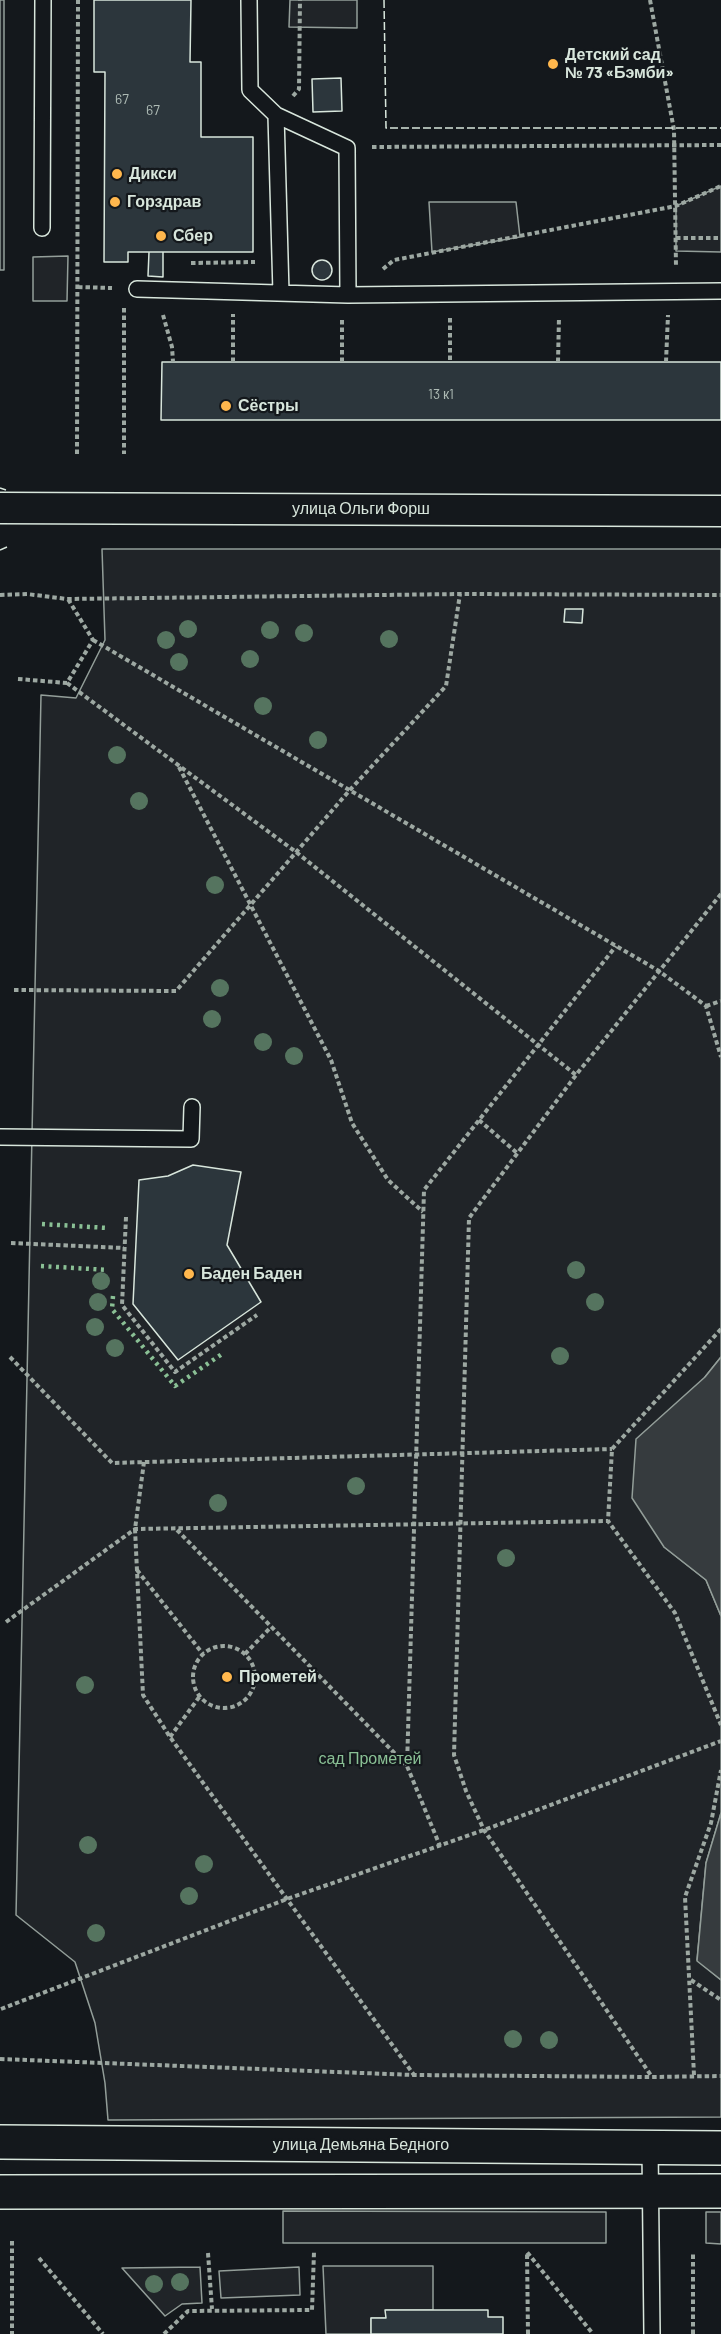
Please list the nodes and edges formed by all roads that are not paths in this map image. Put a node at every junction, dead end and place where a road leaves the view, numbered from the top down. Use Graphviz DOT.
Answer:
graph roads {
  1 [pos="43,0"];
  2 [pos="249,0"];
  3 [pos="276,114"];
  4 [pos="42,228"];
  5 [pos="130,289"];
  6 [pos="721,291"];
  7 [pos="281,293"];
  8 [pos="345,295"];
  9 [pos="0,508"];
  10 [pos="721,511"];
  11 [pos="192,1107"];
  12 [pos="0,1137"];
  13 [pos="0,2142"];
  14 [pos="650,2146"];
  15 [pos="721,2148"];
  16 [pos="650,2190"];
  17 [pos="721,2191"];
  18 [pos="0,2192"];
  19 [pos="652,2334"];
  1 -- 4 [label="lane"];
  2 -- 3 [label="lane"];
  3 -- 7 [label="lane"];
  3 -- 8 [label="lane"];
  5 -- 7 [label="lane"];
  6 -- 8 [label="lane"];
  7 -- 8 [label="lane"];
  9 -- 10 [label="street, улица Ольги Форш"];
  11 -- 12 [label="lane"];
  13 -- 14 [label="street, улица Демьяна Бедного"];
  14 -- 15 [label="street, улица Демьяна Бедного"];
  14 -- 16 [label="lane"];
  16 -- 17 [label="street"];
  16 -- 18 [label="street"];
  16 -- 19 [label="lane"];
}
